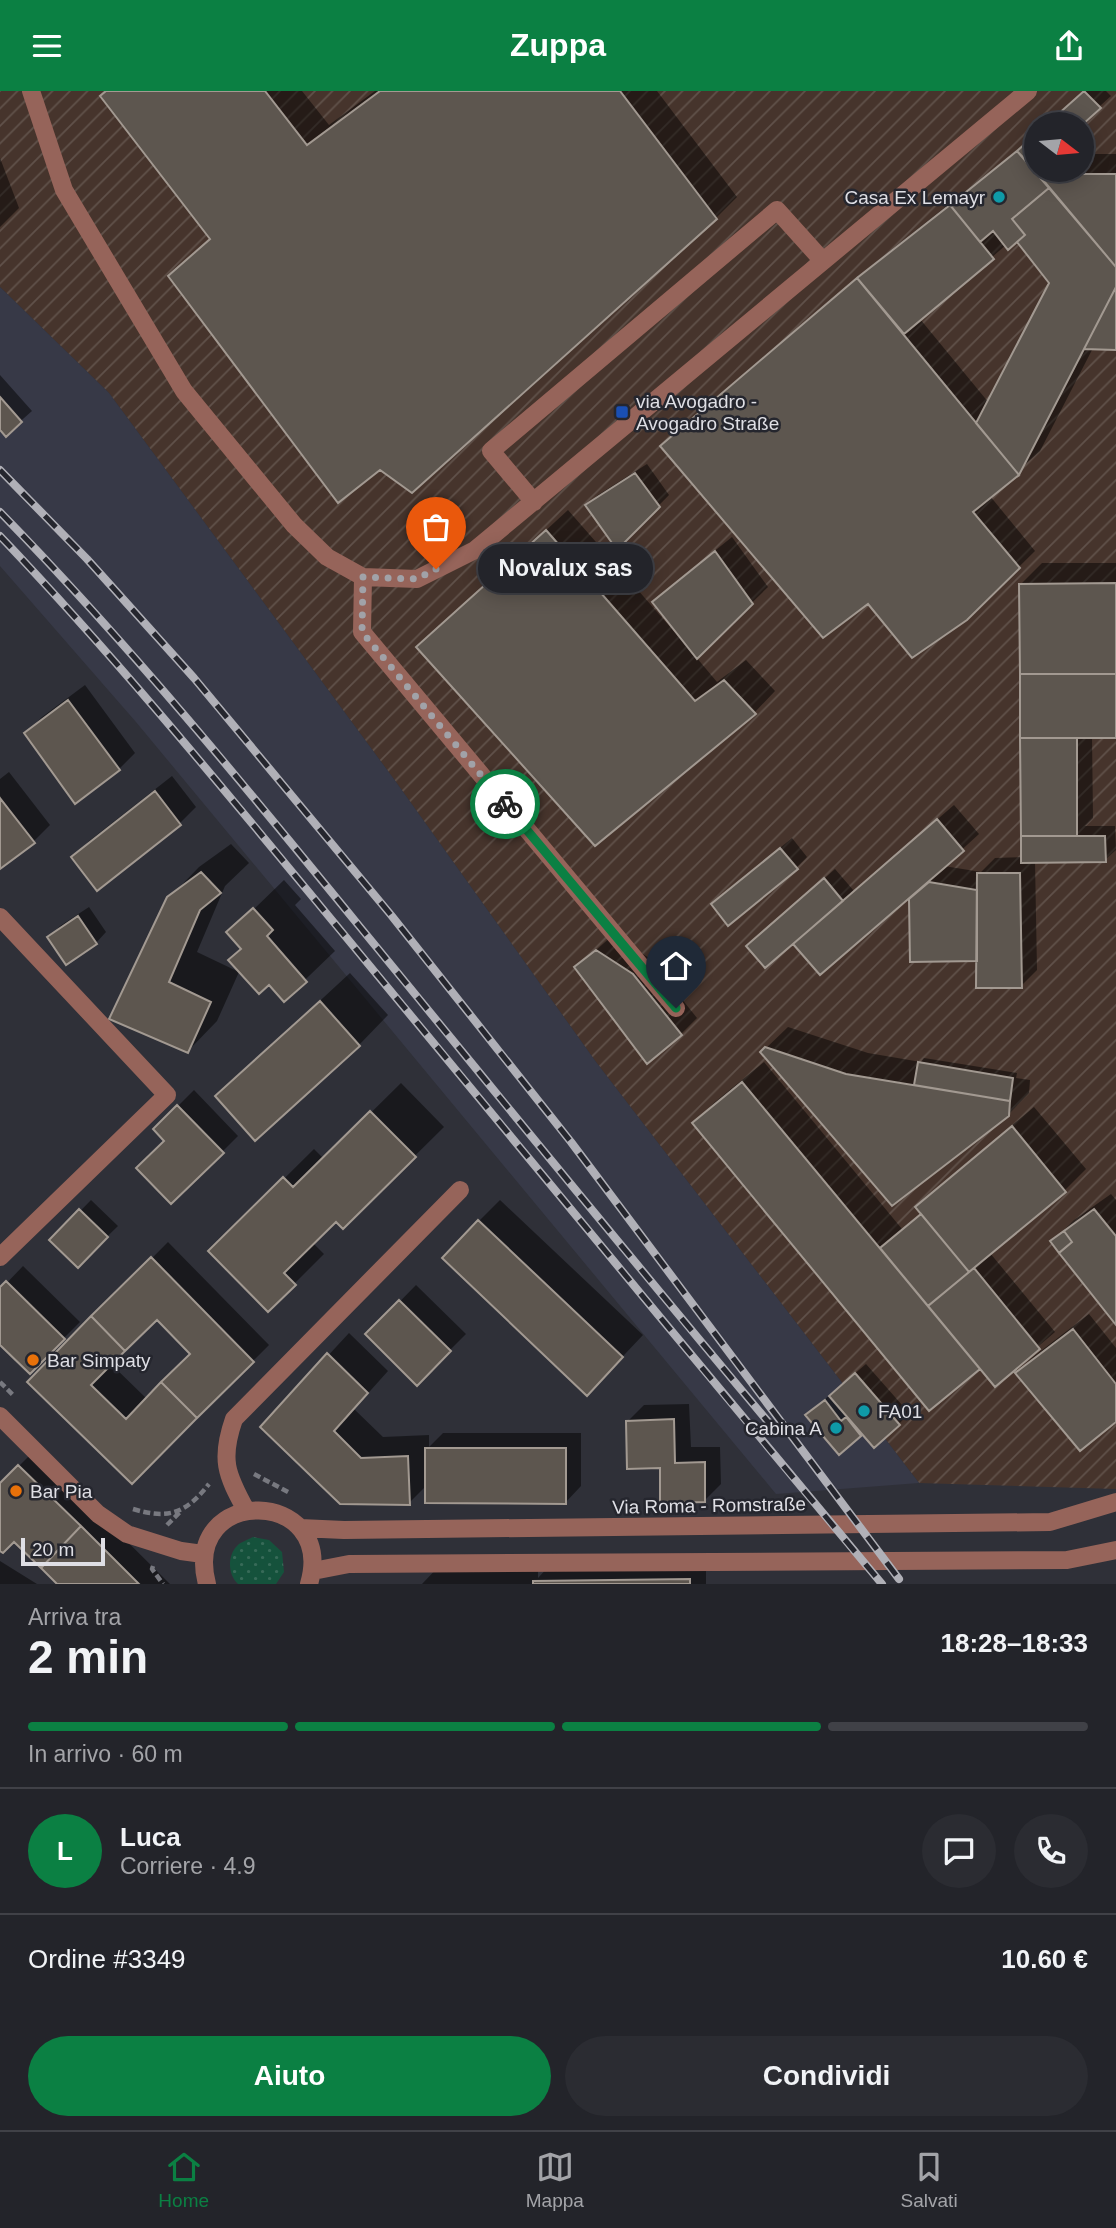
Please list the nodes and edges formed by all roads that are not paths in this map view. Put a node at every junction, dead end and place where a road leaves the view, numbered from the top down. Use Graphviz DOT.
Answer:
graph roads {
  1 [pos="31,91"];
  2 [pos="1028,91"];
  3 [pos="823,261"];
  4 [pos="534,502"];
  5 [pos="363,577"];
  6 [pos="0,917"];
  7 [pos="676,1008"];
  8 [pos="460,1190"];
  9 [pos="0,1257"];
  10 [pos="0,1416"];
  11 [pos="1116,1502"];
  12 [pos="246,1510"];
  13 [pos="300,1528"];
  14 [pos="1116,1550"];
  15 [pos="203,1554"];
  16 [pos="311,1577"];
  17 [pos="207,1584"];
  1 -- 5 [label="street"];
  2 -- 3 [label="street"];
  3 -- 4 [label="street"];
  3 -- 4 [label="street"];
  4 -- 5 [label="street"];
  5 -- 7 [label="street"];
  6 -- 9 [label="street"];
  8 -- 12 [label="street"];
  10 -- 15 [label="street"];
  11 -- 13 [label="street, Via Roma - Romstraße"];
  12 -- 13 [label="street"];
  12 -- 15 [label="street"];
  13 -- 16 [label="street"];
  14 -- 16 [label="street"];
  15 -- 17 [label="street"];
}
